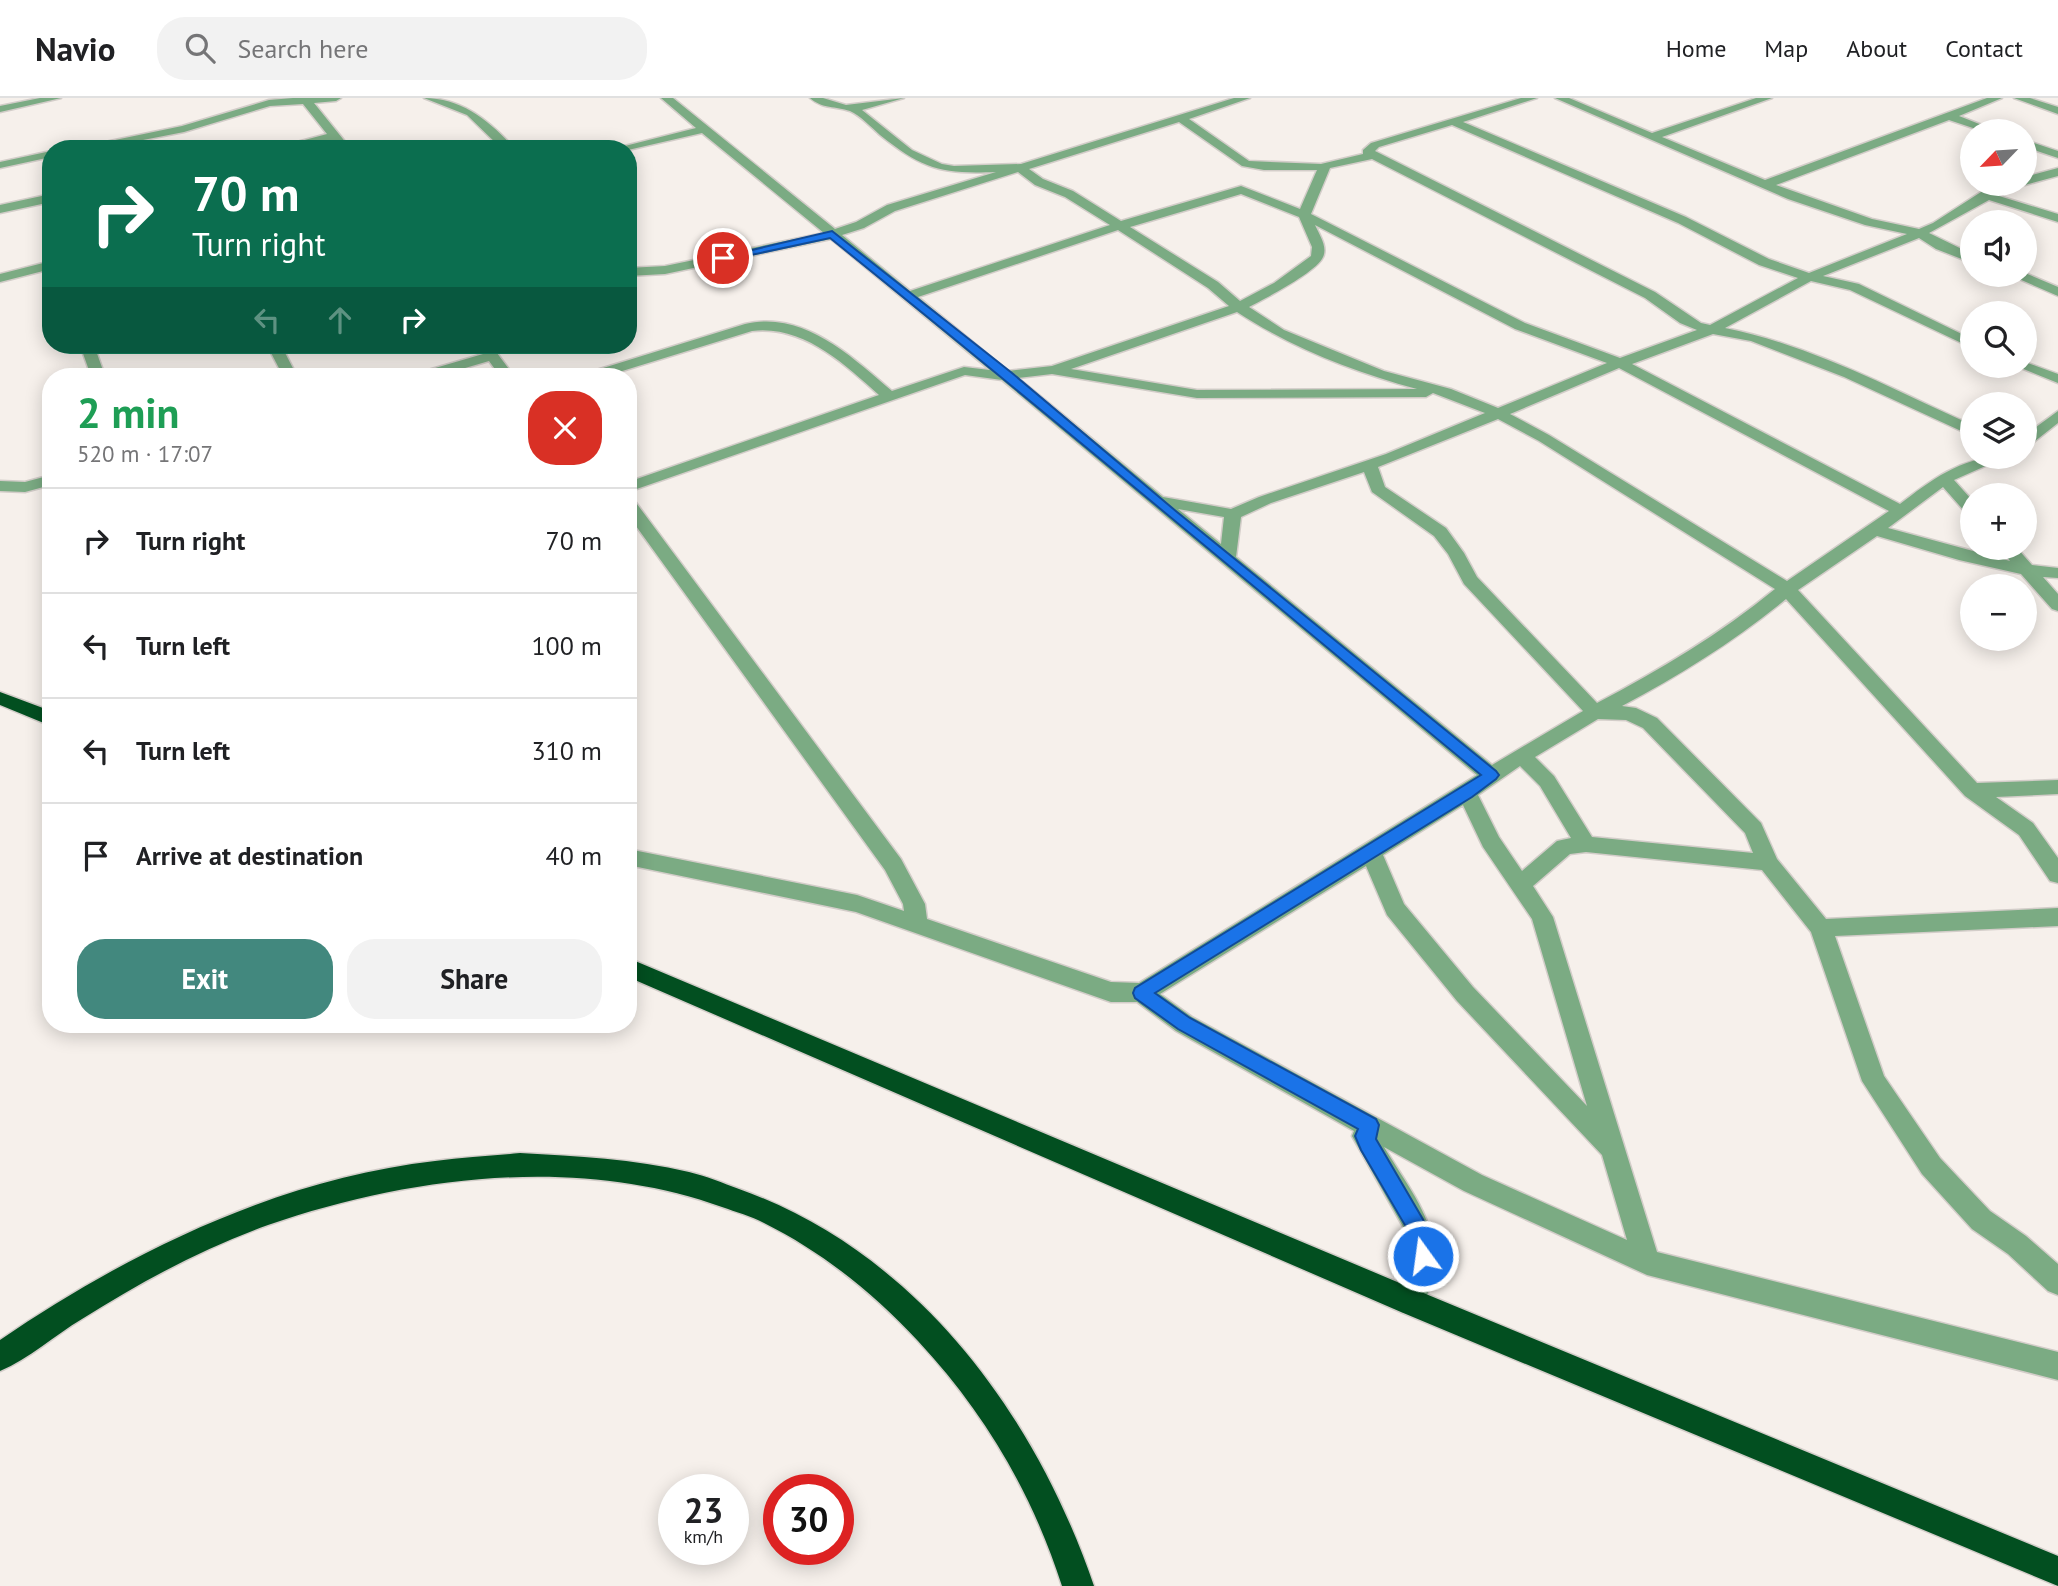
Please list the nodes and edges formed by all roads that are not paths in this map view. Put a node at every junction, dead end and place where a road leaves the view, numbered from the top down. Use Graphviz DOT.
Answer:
graph roads {
  1 [pos="55,98"];
  2 [pos="336,98"];
  3 [pos="429,98"];
  4 [pos="666,98"];
  5 [pos="815,98"];
  6 [pos="899,98"];
  7 [pos="1245,98"];
  8 [pos="1532,98"];
  9 [pos="1560,98"];
  10 [pos="1767,98"];
  11 [pos="1955,98"];
  12 [pos="1997,98"];
  13 [pos="2019,98"];
  14 [pos="305,99"];
  15 [pos="1977,106"];
  16 [pos="854,108"];
  17 [pos="0,109"];
  18 [pos="2058,111"];
  19 [pos="1949,116"];
  20 [pos="1180,118"];
  21 [pos="1960,120"];
  22 [pos="1454,122"];
  23 [pos="704,129"];
  24 [pos="335,136"];
  25 [pos="1651,137"];
  26 [pos="126,140"];
  27 [pos="317,140"];
  28 [pos="338,140"];
  29 [pos="500,140"];
  30 [pos="637,145"];
  31 [pos="2037,147"];
  32 [pos="2058,155"];
  33 [pos="42,156"];
  34 [pos="1371,156"];
  35 [pos="0,165"];
  36 [pos="1019,167"];
  37 [pos="1324,167"];
  38 [pos="2058,172"];
  39 [pos="2037,178"];
  40 [pos="1764,185"];
  41 [pos="1984,196"];
  42 [pos="1988,196"];
  43 [pos="42,200"];
  44 [pos="0,209"];
  45 [pos="1304,215"];
  46 [pos="2058,218"];
  47 [pos="1119,226"];
  48 [pos="1918,232"];
  49 [pos="832,234"];
  50 [pos="1960,254"];
  51 [pos="42,267"];
  52 [pos="637,272"];
  53 [pos="1810,277"];
  54 [pos="0,278"];
  55 [pos="2037,283"];
  56 [pos="2058,292"];
  57 [pos="908,296"];
  58 [pos="1239,307"];
  59 [pos="1710,330"];
  60 [pos="1960,338"];
  61 [pos="477,354"];
  62 [pos="490,354"];
  63 [pos="1620,363"];
  64 [pos="443,368"];
  65 [pos="501,368"];
  66 [pos="618,368"];
  67 [pos="1052,370"];
  68 [pos="2037,371"];
  69 [pos="1008,376"];
  70 [pos="2058,379"];
  71 [pos="1446,392"];
  72 [pos="890,397"];
  73 [pos="1500,414"];
  74 [pos="2058,416"];
  75 [pos="1960,425"];
  76 [pos="2037,433"];
  77 [pos="1370,465"];
  78 [pos="1966,469"];
  79 [pos="1944,479"];
  80 [pos="42,482"];
  81 [pos="637,484"];
  82 [pos="0,486"];
  83 [pos="1960,497"];
  84 [pos="1155,500"];
  85 [pos="1901,510"];
  86 [pos="1233,514"];
  87 [pos="637,515"];
  88 [pos="1874,530"];
  89 [pos="1227,559"];
  90 [pos="2019,560"];
  91 [pos="2029,571"];
  92 [pos="2058,573"];
  93 [pos="1787,589"];
  94 [pos="2058,605"];
  95 [pos="0,698"];
  96 [pos="1595,712"];
  97 [pos="42,715"];
  98 [pos="1522,756"];
  99 [pos="1491,775"];
  100 [pos="2058,787"];
  101 [pos="1972,791"];
  102 [pos="1467,793"];
  103 [pos="1586,844"];
  104 [pos="1371,852"];
  105 [pos="637,859"];
  106 [pos="1768,863"];
  107 [pos="2058,876"];
  108 [pos="1521,884"];
  109 [pos="2058,917"];
  110 [pos="916,923"];
  111 [pos="1821,928"];
  112 [pos="637,971"];
  113 [pos="1142,993"];
  114 [pos="1369,1125"];
  115 [pos="1615,1152"];
  116 [pos="1647,1262"];
  117 [pos="2058,1282"];
  118 [pos="1411,1302"];
  119 [pos="0,1357"];
  120 [pos="2058,1366"];
  121 [pos="2058,1572"];
  122 [pos="1077,1586"];
  1 -- 17 [label="street"];
  2 -- 14 [label="street"];
  3 -- 29 [label="street"];
  4 -- 23 [label="street"];
  5 -- 16 [label="street"];
  6 -- 16 [label="street"];
  7 -- 20 [label="street"];
  8 -- 22 [label="street"];
  9 -- 25 [label="street"];
  10 -- 25 [label="street"];
  11 -- 15 [label="street"];
  12 -- 15 [label="street"];
  13 -- 18 [label="street"];
  14 -- 24 [label="street"];
  14 -- 26 [label="street"];
  15 -- 19 [label="street"];
  16 -- 36 [label="street"];
  19 -- 21 [label="street"];
  19 -- 40 [label="street"];
  20 -- 36 [label="street"];
  20 -- 37 [label="street"];
  22 -- 34 [label="street"];
  22 -- 53 [label="street"];
  23 -- 30 [label="street"];
  23 -- 49 [label="street"];
  24 -- 27 [label="street"];
  24 -- 28 [label="street"];
  25 -- 40 [label="street"];
  31 -- 32 [label="street"];
  33 -- 35 [label="street"];
  34 -- 37 [label="street"];
  34 -- 59 [label="street"];
  36 -- 47 [label="street"];
  36 -- 49 [label="street"];
  37 -- 45 [label="street"];
  38 -- 39 [label="street"];
  40 -- 48 [label="street"];
  41 -- 48 [label="street"];
  42 -- 46 [label="street"];
  43 -- 44 [label="street"];
  45 -- 47 [label="street"];
  45 -- 58 [label="street"];
  45 -- 63 [label="street"];
  47 -- 57 [label="street"];
  47 -- 58 [label="street"];
  48 -- 50 [label="street"];
  48 -- 53 [label="street"];
  49 -- 52 [label="street"];
  49 -- 57 [label="street"];
  51 -- 54 [label="street"];
  53 -- 59 [label="street"];
  53 -- 60 [label="street"];
  55 -- 56 [label="street"];
  57 -- 69 [label="street"];
  58 -- 67 [label="street"];
  58 -- 71 [label="street"];
  59 -- 63 [label="street"];
  59 -- 75 [label="street"];
  61 -- 64 [label="street"];
  62 -- 65 [label="street"];
  63 -- 73 [label="street"];
  63 -- 85 [label="street"];
  66 -- 72 [label="street"];
  67 -- 69 [label="street"];
  67 -- 71 [label="street"];
  68 -- 70 [label="street"];
  69 -- 72 [label="street"];
  69 -- 84 [label="street"];
  71 -- 73 [label="street"];
  72 -- 81 [label="street"];
  73 -- 77 [label="street"];
  73 -- 93 [label="street"];
  74 -- 76 [label="street"];
  77 -- 86 [label="street"];
  77 -- 96 [label="street"];
  78 -- 79 [label="street"];
  79 -- 83 [label="street"];
  79 -- 85 [label="street"];
  80 -- 82 [label="street"];
  84 -- 86 [label="street"];
  84 -- 89 [label="street"];
  85 -- 88 [label="street"];
  86 -- 89 [label="street"];
  87 -- 110 [label="street"];
  88 -- 91 [label="street"];
  88 -- 93 [label="street"];
  89 -- 99 [label="street"];
  90 -- 91 [label="street"];
  91 -- 92 [label="street"];
  91 -- 94 [label="street"];
  93 -- 96 [label="street"];
  93 -- 101 [label="street"];
  95 -- 97 [label="highway"];
  96 -- 98 [label="street"];
  96 -- 106 [label="street"];
  98 -- 99 [label="street"];
  98 -- 103 [label="street"];
  99 -- 102 [label="street"];
  100 -- 101 [label="street"];
  101 -- 107 [label="street"];
  102 -- 104 [label="street"];
  102 -- 108 [label="street"];
  103 -- 106 [label="street"];
  103 -- 108 [label="street"];
  104 -- 113 [label="street"];
  104 -- 115 [label="street"];
  105 -- 110 [label="street"];
  106 -- 111 [label="street"];
  108 -- 115 [label="street"];
  109 -- 111 [label="street"];
  110 -- 113 [label="street"];
  111 -- 117 [label="street"];
  112 -- 118 [label="highway"];
  113 -- 114 [label="street"];
  114 -- 116 [label="street"];
  114 -- 118 [label="street"];
  115 -- 116 [label="street"];
  116 -- 120 [label="street"];
  118 -- 121 [label="highway"];
  119 -- 122 [label="highway"];
}
